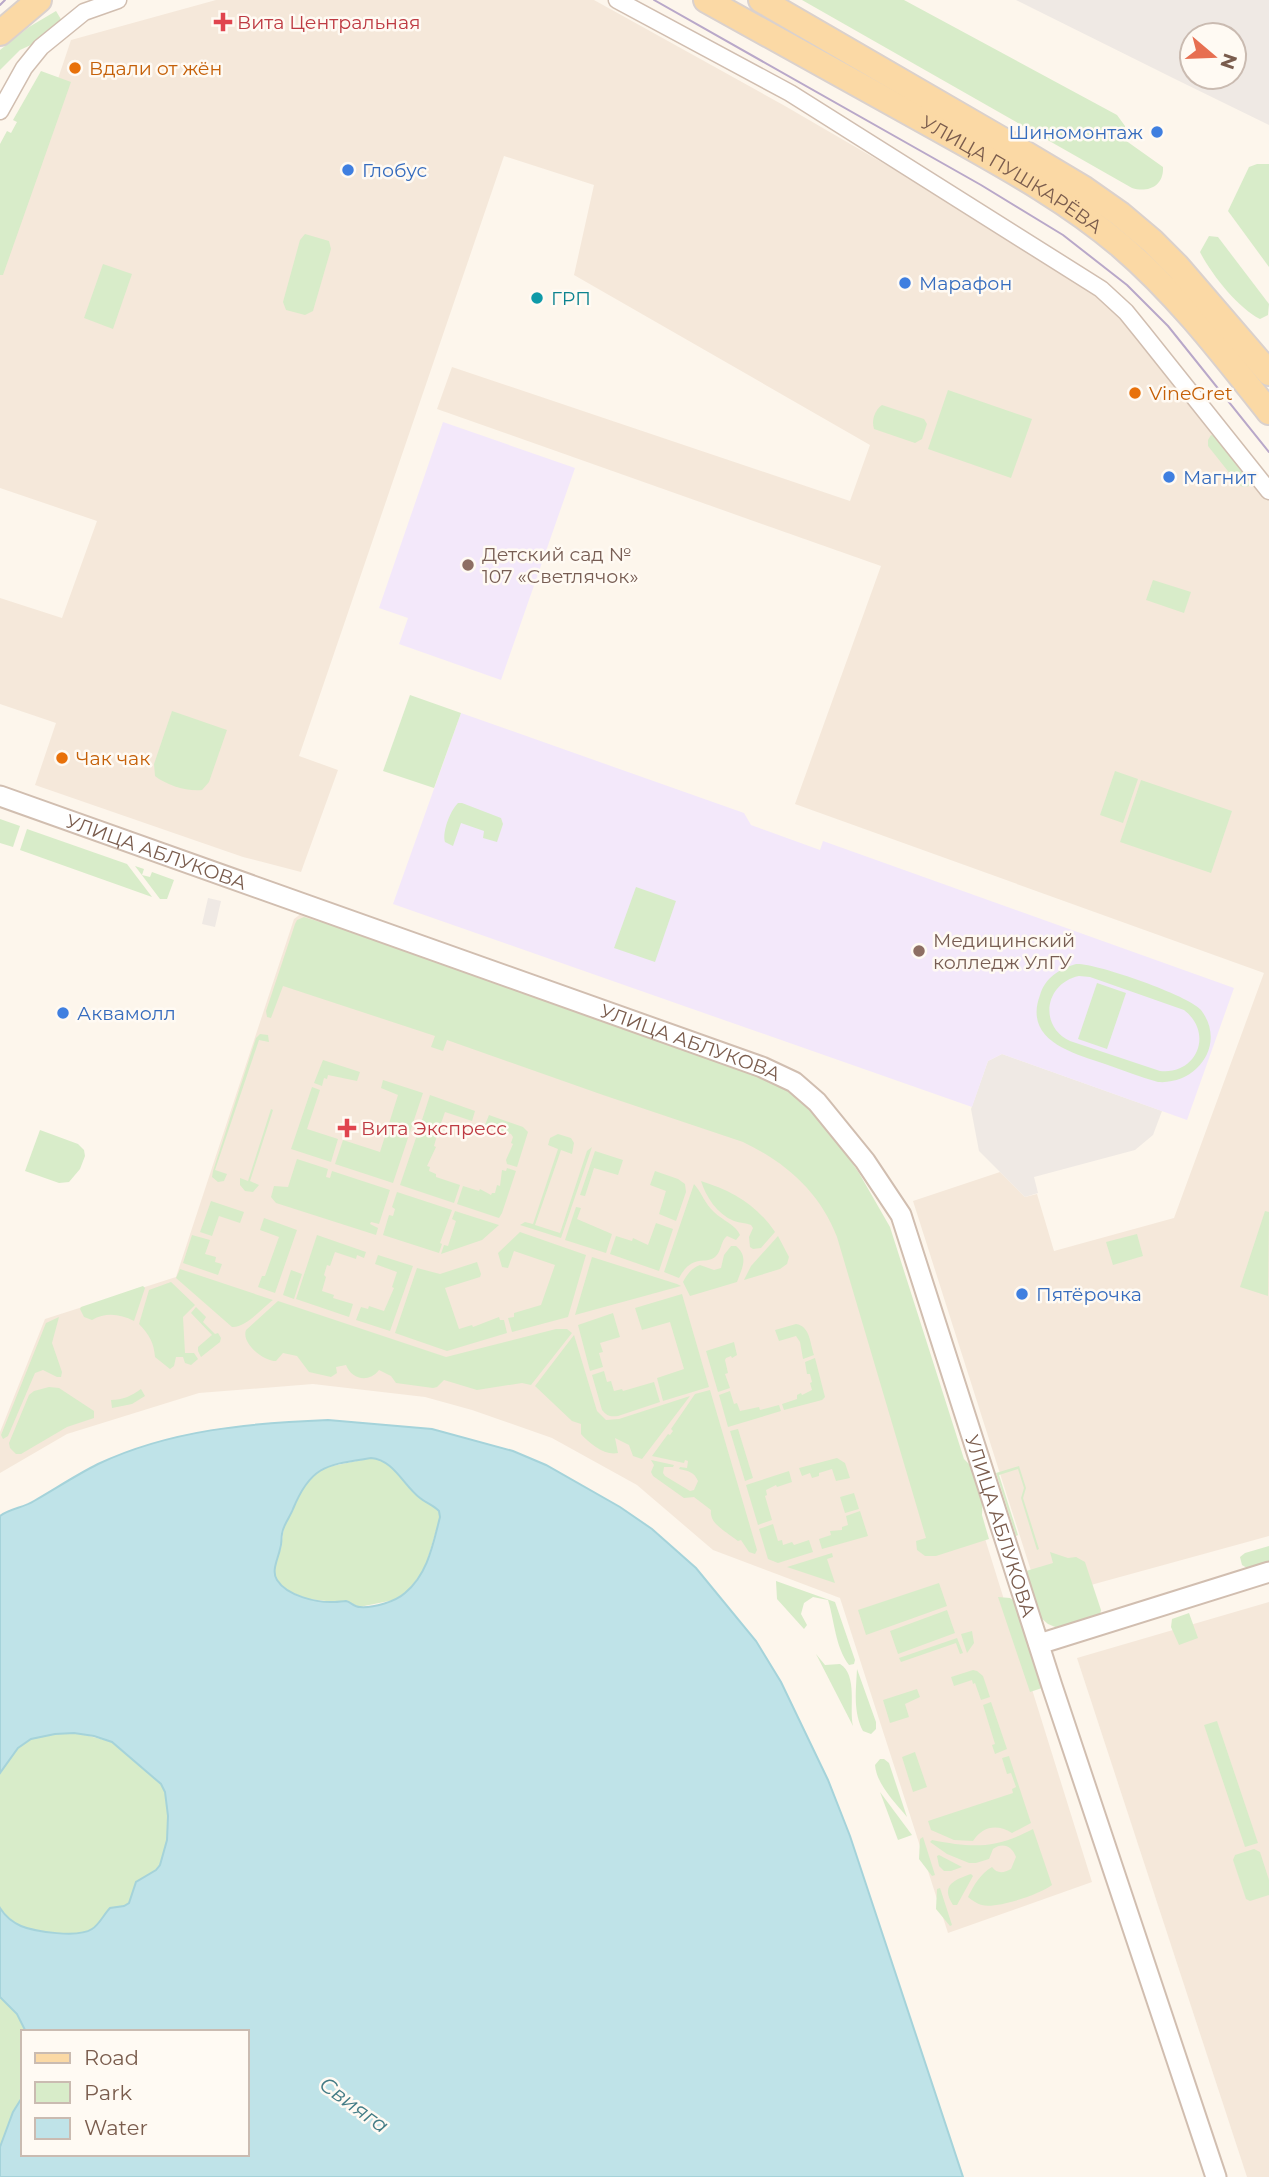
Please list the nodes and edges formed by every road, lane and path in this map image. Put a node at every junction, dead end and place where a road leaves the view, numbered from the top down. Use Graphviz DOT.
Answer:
graph roads {
  1 [pos="39,0"];
  2 [pos="118,0"];
  3 [pos="617,0"];
  4 [pos="706,0"];
  5 [pos="761,0"];
  6 [pos="0,33"];
  7 [pos="0,111"];
  8 [pos="1269,373"];
  9 [pos="1269,412"];
  10 [pos="1269,491"];
  11 [pos="0,796"];
  12 [pos="1269,1572"];
  13 [pos="1039,1644"];
  14 [pos="1216,2177"];
  1 -- 6 [label="main road"];
  2 -- 7 [label="street"];
  3 -- 10 [label="street"];
  4 -- 9 [label="main road, УЛИЦА ПУШКАРЁВА"];
  5 -- 8 [label="main road, УЛИЦА ПУШКАРЁВА"];
  11 -- 13 [label="street, УЛИЦА АБЛУКОВА"];
  12 -- 13 [label="street, УЛИЦА АБЛУКОВА"];
  13 -- 14 [label="street, УЛИЦА АБЛУКОВА"];
}
